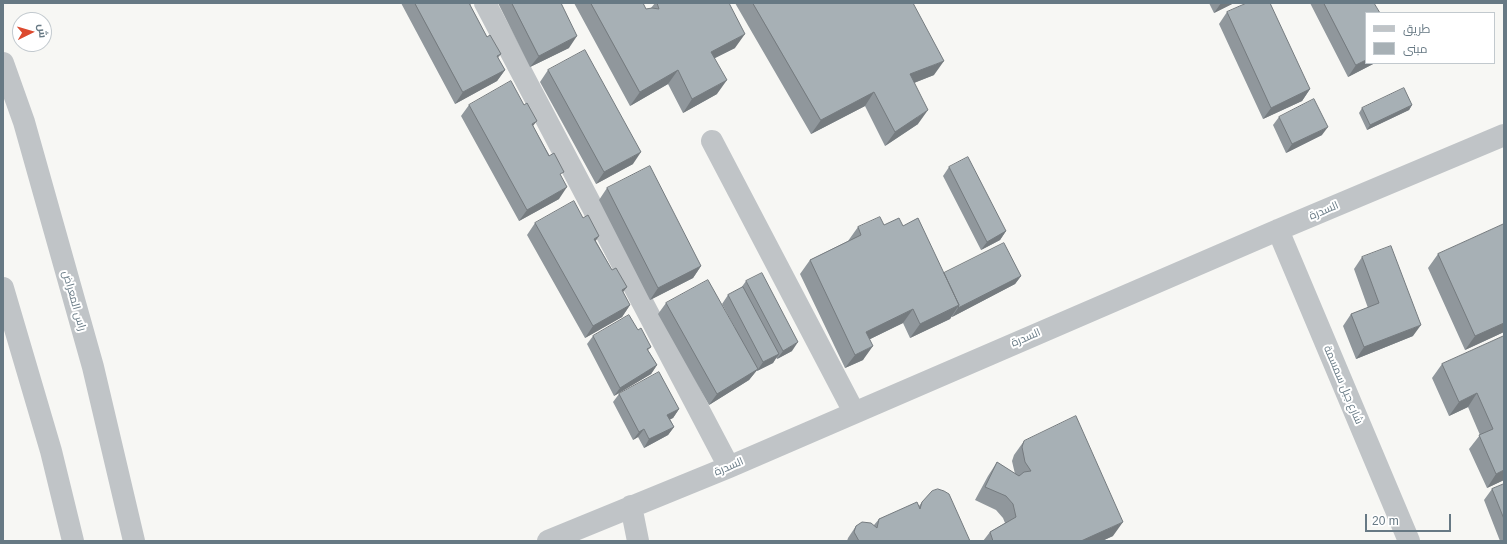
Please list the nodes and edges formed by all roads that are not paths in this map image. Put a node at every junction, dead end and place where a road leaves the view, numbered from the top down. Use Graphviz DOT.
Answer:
graph roads {
  1 [pos="485,3"];
  2 [pos="3,63"];
  3 [pos="1504,135"];
  4 [pos="712,141"];
  5 [pos="1278,230"];
  6 [pos="3,288"];
  7 [pos="854,412"];
  8 [pos="729,467"];
  9 [pos="631,506"];
  10 [pos="73,541"];
  11 [pos="134,541"];
  12 [pos="548,541"];
  13 [pos="638,541"];
  14 [pos="1409,541"];
  1 -- 8 [label="street"];
  2 -- 11 [label="street, راس المعراض"];
  3 -- 5 [label="street, السدرة"];
  4 -- 7 [label="street"];
  5 -- 7 [label="street, السدرة"];
  5 -- 14 [label="street, شارع جبل سمسمة"];
  6 -- 10 [label="street"];
  7 -- 8 [label="street, السدرة"];
  8 -- 9 [label="street, السدرة"];
  9 -- 12 [label="street, السدرة"];
  9 -- 13 [label="street"];
}
